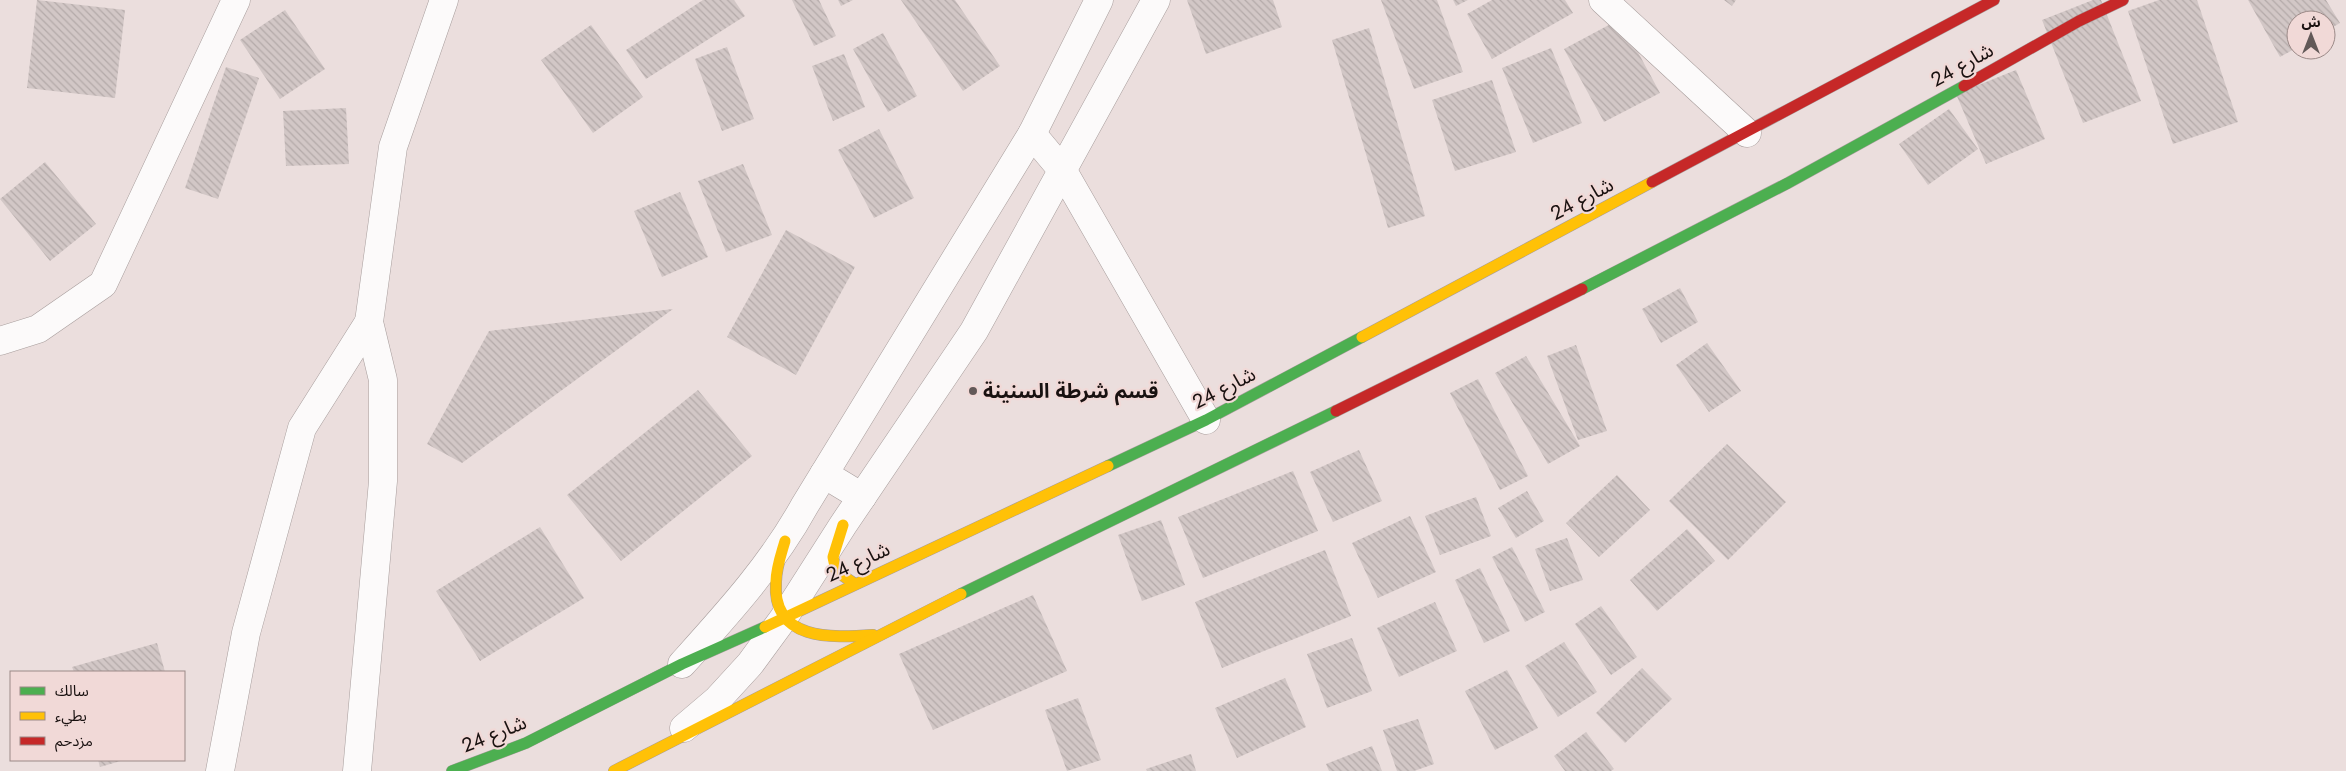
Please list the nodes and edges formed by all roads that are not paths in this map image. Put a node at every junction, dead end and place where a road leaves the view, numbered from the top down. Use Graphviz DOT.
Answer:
graph roads {
  1 [pos="236,0"];
  2 [pos="444,0"];
  3 [pos="1099,0"];
  4 [pos="1156,0"];
  5 [pos="1603,0"];
  6 [pos="1994,0"];
  7 [pos="2123,0"];
  8 [pos="1747,133"];
  9 [pos="1032,134"];
  10 [pos="1063,172"];
  11 [pos="369,322"];
  12 [pos="0,341"];
  13 [pos="1206,420"];
  14 [pos="824,474"];
  15 [pos="862,497"];
  16 [pos="843,525"];
  17 [pos="785,541"];
  18 [pos="855,584"];
  19 [pos="783,619"];
  20 [pos="880,634"];
  21 [pos="682,664"];
  22 [pos="665,743"];
  23 [pos="220,771"];
  24 [pos="357,771"];
  25 [pos="452,771"];
  26 [pos="614,771"];
  1 -- 12 [label="street"];
  2 -- 11 [label="street"];
  3 -- 9 [label="street"];
  4 -- 10 [label="street"];
  5 -- 8 [label="street"];
  6 -- 8 [label="street, شارع 24"];
  7 -- 20 [label="street, شارع 24"];
  8 -- 13 [label="street, شارع 24"];
  9 -- 10 [label="street"];
  9 -- 14 [label="street"];
  10 -- 13 [label="street"];
  10 -- 15 [label="street"];
  11 -- 23 [label="street"];
  11 -- 24 [label="street"];
  13 -- 18 [label="street, شارع 24"];
  14 -- 15 [label="street"];
  14 -- 17 [label="street"];
  15 -- 16 [label="street"];
  16 -- 18 [label="street"];
  16 -- 19 [label="street"];
  17 -- 19 [label="street"];
  17 -- 21 [label="street"];
  18 -- 19 [label="street, شارع 24"];
  19 -- 20 [label="street"];
  19 -- 21 [label="street, شارع 24"];
  19 -- 22 [label="street"];
  20 -- 22 [label="street, شارع 24"];
  21 -- 25 [label="street, شارع 24"];
  22 -- 26 [label="street, شارع 24"];
}
